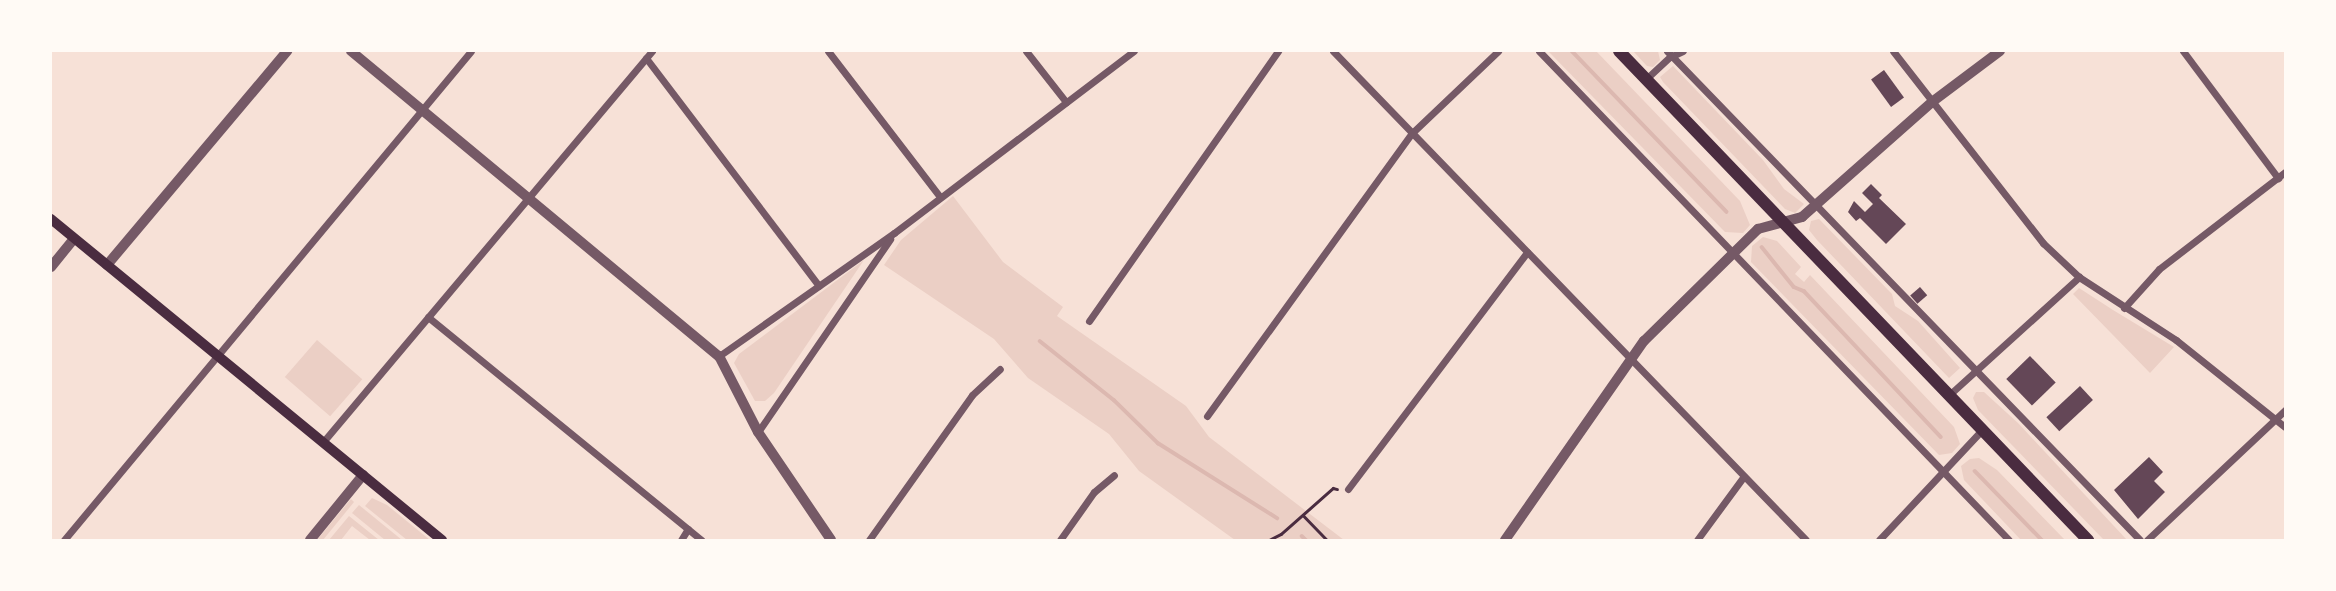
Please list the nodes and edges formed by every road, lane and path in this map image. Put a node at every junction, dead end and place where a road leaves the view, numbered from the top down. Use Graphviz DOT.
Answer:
graph roads {
  1 [pos="287,51"];
  2 [pos="351,51"];
  3 [pos="471,51"];
  4 [pos="652,51"];
  5 [pos="828,51"];
  6 [pos="1026,51"];
  7 [pos="1134,51"];
  8 [pos="1278,51"];
  9 [pos="1333,51"];
  10 [pos="1498,51"];
  11 [pos="1539,51"];
  12 [pos="1619,51"];
  13 [pos="1683,51"];
  14 [pos="1893,51"];
  15 [pos="2000,51"];
  16 [pos="2183,51"];
  17 [pos="1670,53"];
  18 [pos="646,58"];
  19 [pos="1646,79"];
  20 [pos="1066,102"];
  21 [pos="1932,102"];
  22 [pos="422,109"];
  23 [pos="1412,133"];
  24 [pos="2285,172"];
  25 [pos="2278,178"];
  26 [pos="940,197"];
  27 [pos="528,198"];
  28 [pos="1817,205"];
  29 [pos="51,219"];
  30 [pos="1782,222"];
  31 [pos="894,233"];
  32 [pos="74,239"];
  33 [pos="1527,252"];
  34 [pos="1733,253"];
  35 [pos="107,265"];
  36 [pos="51,267"];
  37 [pos="2080,277"];
  38 [pos="819,286"];
  39 [pos="2124,308"];
  40 [pos="428,317"];
  41 [pos="1089,321"];
  42 [pos="216,355"];
  43 [pos="719,356"];
  44 [pos="1631,360"];
  45 [pos="1000,369"];
  46 [pos="1976,370"];
  47 [pos="1949,395"];
  48 [pos="2285,410"];
  49 [pos="1207,416"];
  50 [pos="2275,419"];
  51 [pos="2285,427"];
  52 [pos="1982,430"];
  53 [pos="758,432"];
  54 [pos="323,442"];
  55 [pos="1942,471"];
  56 [pos="363,475"];
  57 [pos="1114,475"];
  58 [pos="1744,476"];
  59 [pos="1348,489"];
  60 [pos="1303,515"];
  61 [pos="688,530"];
  62 [pos="64,540"];
  63 [pos="310,540"];
  64 [pos="442,540"];
  65 [pos="681,540"];
  66 [pos="701,540"];
  67 [pos="831,540"];
  68 [pos="869,540"];
  69 [pos="1060,540"];
  70 [pos="1269,540"];
  71 [pos="1327,540"];
  72 [pos="1505,540"];
  73 [pos="1697,540"];
  74 [pos="1806,540"];
  75 [pos="1879,540"];
  76 [pos="2008,540"];
  77 [pos="2088,540"];
  78 [pos="2140,540"];
  79 [pos="2147,540"];
  1 -- 35 [label="street"];
  2 -- 22 [label="street"];
  3 -- 22 [label="street"];
  4 -- 18 [label="street"];
  5 -- 26 [label="street"];
  6 -- 20 [label="street"];
  7 -- 20 [label="street"];
  8 -- 41 [label="street"];
  9 -- 23 [label="street"];
  10 -- 23 [label="street"];
  11 -- 34 [label="street"];
  12 -- 19 [label="main road"];
  13 -- 17 [label="street"];
  14 -- 21 [label="street"];
  15 -- 21 [label="street"];
  16 -- 25 [label="street"];
  17 -- 19 [label="street"];
  17 -- 28 [label="street"];
  18 -- 27 [label="street"];
  18 -- 38 [label="street"];
  19 -- 30 [label="main road"];
  20 -- 26 [label="street"];
  21 -- 28 [label="street"];
  21 -- 37 [label="street"];
  22 -- 27 [label="street"];
  22 -- 42 [label="street"];
  23 -- 33 [label="street"];
  23 -- 49 [label="street"];
  24 -- 25 [label="street"];
  25 -- 39 [label="street"];
  26 -- 31 [label="street"];
  27 -- 40 [label="street"];
  27 -- 43 [label="street"];
  28 -- 30 [label="street"];
  28 -- 46 [label="street"];
  29 -- 32 [label="main road"];
  30 -- 34 [label="street"];
  30 -- 47 [label="main road"];
  31 -- 38 [label="street"];
  31 -- 53 [label="street"];
  32 -- 35 [label="main road"];
  32 -- 36 [label="street"];
  33 -- 44 [label="street"];
  33 -- 59 [label="street"];
  34 -- 44 [label="street"];
  34 -- 55 [label="street"];
  35 -- 42 [label="main road"];
  37 -- 39 [label="street"];
  37 -- 46 [label="street"];
  38 -- 43 [label="street"];
  39 -- 50 [label="street"];
  40 -- 54 [label="street"];
  40 -- 61 [label="street"];
  42 -- 54 [label="main road"];
  42 -- 62 [label="street"];
  43 -- 53 [label="street"];
  44 -- 58 [label="street"];
  44 -- 72 [label="street"];
  45 -- 68 [label="street"];
  46 -- 47 [label="street"];
  46 -- 78 [label="street"];
  47 -- 52 [label="main road"];
  48 -- 50 [label="street"];
  50 -- 51 [label="street"];
  50 -- 79 [label="street"];
  52 -- 55 [label="street"];
  52 -- 77 [label="main road"];
  53 -- 67 [label="street"];
  54 -- 56 [label="main road"];
  55 -- 75 [label="street"];
  55 -- 76 [label="street"];
  56 -- 63 [label="street"];
  56 -- 64 [label="main road"];
  57 -- 69 [label="street"];
  58 -- 73 [label="street"];
  58 -- 74 [label="street"];
  59 -- 60 [label="path"];
  60 -- 70 [label="path"];
  60 -- 71 [label="path"];
  61 -- 65 [label="street"];
  61 -- 66 [label="street"];
}
